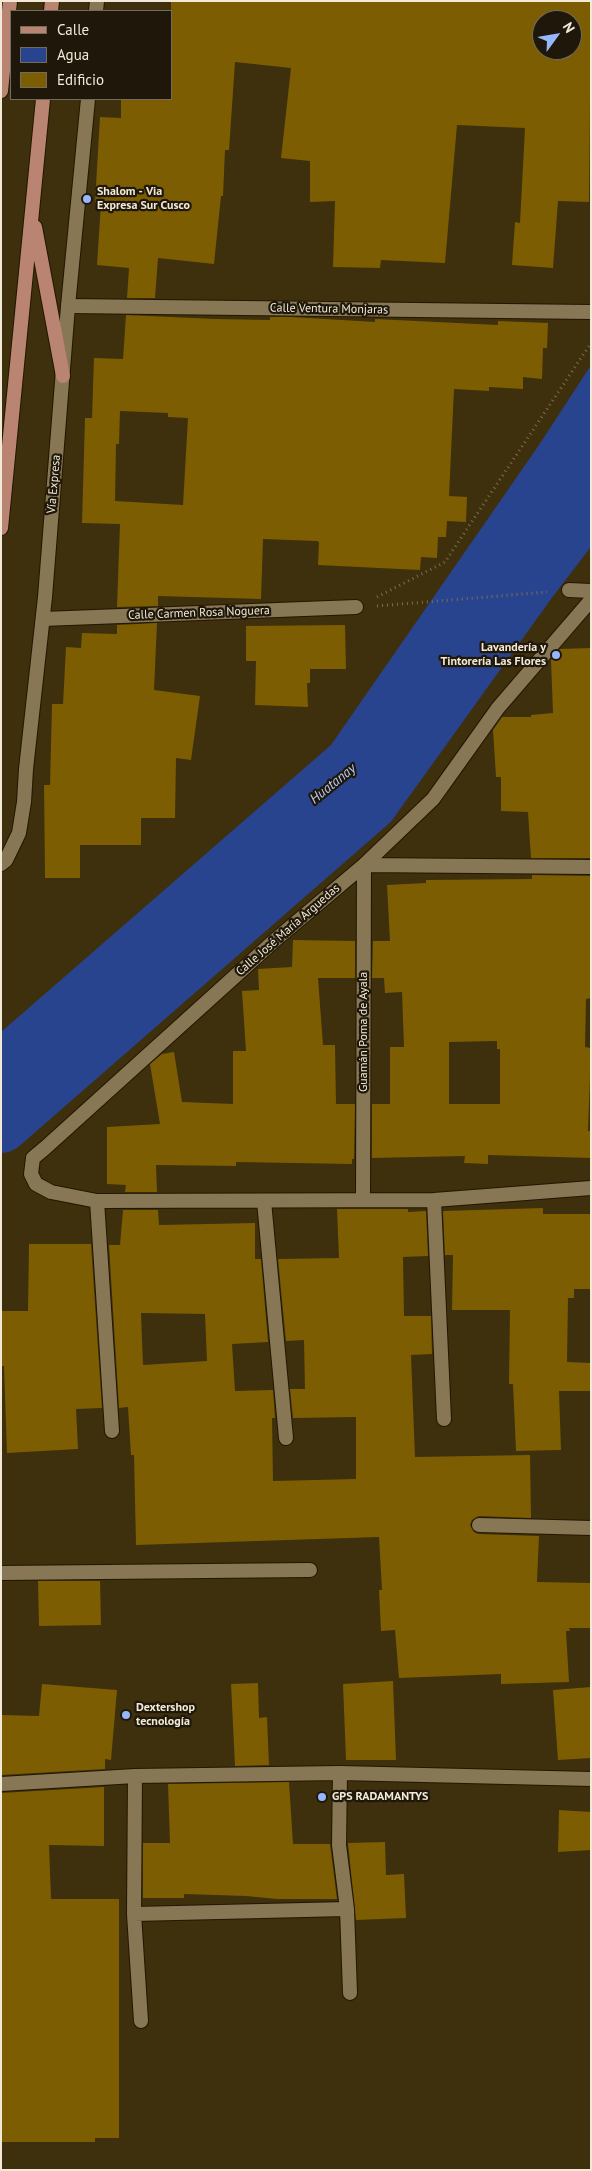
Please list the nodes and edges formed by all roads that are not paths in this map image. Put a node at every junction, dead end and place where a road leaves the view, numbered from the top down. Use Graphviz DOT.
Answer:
graph roads {
  1 [pos="10,1"];
  2 [pos="1,91"];
  3 [pos="43,100"];
  4 [pos="88,100"];
  5 [pos="32,211"];
  6 [pos="68,306"];
  7 [pos="591,312"];
  8 [pos="62,376"];
  9 [pos="1,528"];
  10 [pos="569,590"];
  11 [pos="591,591"];
  12 [pos="591,600"];
  13 [pos="356,607"];
  14 [pos="43,619"];
  15 [pos="1,864"];
  16 [pos="364,865"];
  17 [pos="591,867"];
  18 [pos="591,1188"];
  19 [pos="264,1200"];
  20 [pos="364,1200"];
  21 [pos="434,1200"];
  22 [pos="96,1201"];
  23 [pos="444,1419"];
  24 [pos="112,1431"];
  25 [pos="286,1438"];
  26 [pos="479,1525"];
  27 [pos="591,1528"];
  28 [pos="310,1570"];
  29 [pos="1,1574"];
  30 [pos="340,1773"];
  31 [pos="135,1776"];
  32 [pos="591,1779"];
  33 [pos="1,1784"];
  34 [pos="347,1909"];
  35 [pos="134,1914"];
  36 [pos="350,1993"];
  37 [pos="141,2021"];
  1 -- 2 [label="main road"];
  3 -- 5 [label="main road"];
  4 -- 6 [label="street, Vía Expresa"];
  5 -- 8 [label="main road"];
  5 -- 9 [label="main road"];
  6 -- 7 [label="street, Calle Ventura Monjaras"];
  6 -- 8 [label="street, Vía Expresa"];
  8 -- 14 [label="street, Vía Expresa"];
  10 -- 11 [label="street"];
  12 -- 16 [label="street, Calle José María Arguedas"];
  13 -- 14 [label="street, Calle Carmen Rosa Noguera"];
  14 -- 15 [label="street, Vía Expresa"];
  16 -- 17 [label="street"];
  16 -- 20 [label="street, Guamán Poma de Ayala"];
  16 -- 22 [label="street, Calle José María Arguedas"];
  18 -- 21 [label="street, Calle José María Arguedas"];
  19 -- 20 [label="street, Calle José María Arguedas"];
  19 -- 22 [label="street, Calle José María Arguedas"];
  19 -- 25 [label="street"];
  20 -- 21 [label="street, Calle José María Arguedas"];
  21 -- 23 [label="street"];
  22 -- 24 [label="street"];
  26 -- 27 [label="street"];
  28 -- 29 [label="street"];
  30 -- 31 [label="street"];
  30 -- 32 [label="street"];
  30 -- 34 [label="street"];
  31 -- 33 [label="street"];
  31 -- 35 [label="street"];
  34 -- 35 [label="street"];
  34 -- 36 [label="street"];
  35 -- 37 [label="street"];
}
